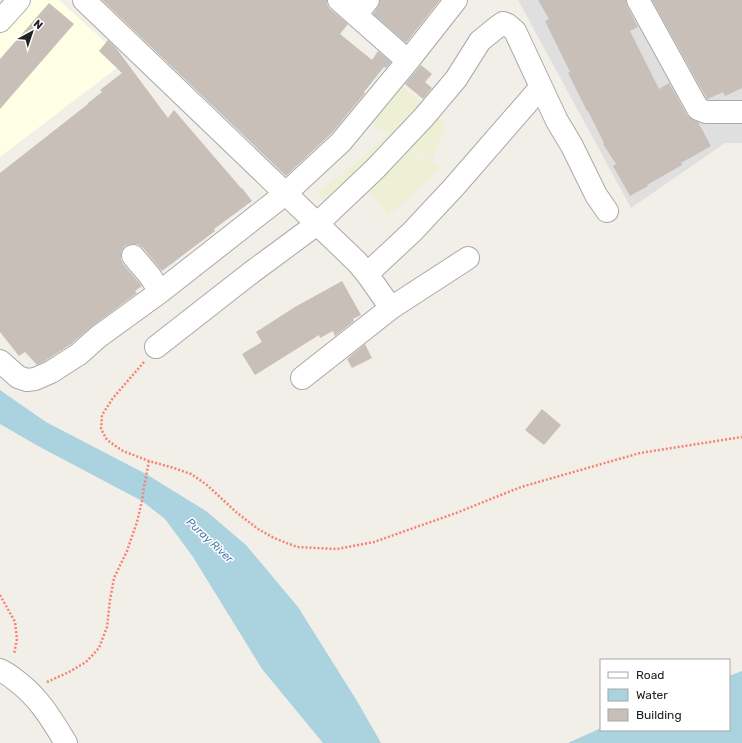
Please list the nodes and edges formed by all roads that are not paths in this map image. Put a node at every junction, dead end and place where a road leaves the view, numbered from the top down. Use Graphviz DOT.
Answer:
graph roads {
  1 [pos="19,0"];
  2 [pos="84,0"];
  3 [pos="339,0"];
  4 [pos="456,0"];
  5 [pos="638,0"];
  6 [pos="362,8"];
  7 [pos="0,22"];
  8 [pos="408,61"];
  9 [pos="541,86"];
  10 [pos="742,112"];
  11 [pos="285,194"];
  12 [pos="607,212"];
  13 [pos="317,224"];
  14 [pos="133,256"];
  15 [pos="468,258"];
  16 [pos="367,274"];
  17 [pos="160,292"];
  18 [pos="391,308"];
  19 [pos="156,347"];
  20 [pos="0,361"];
  21 [pos="302,378"];
  22 [pos="3,671"];
  23 [pos="66,743"];
  1 -- 7 [label="street"];
  2 -- 11 [label="street"];
  3 -- 6 [label="street"];
  4 -- 8 [label="street"];
  5 -- 10 [label="street"];
  6 -- 8 [label="street"];
  8 -- 11 [label="street"];
  9 -- 12 [label="street"];
  9 -- 13 [label="street"];
  9 -- 16 [label="street"];
  11 -- 13 [label="street"];
  11 -- 17 [label="street"];
  13 -- 16 [label="street"];
  13 -- 19 [label="street"];
  14 -- 17 [label="street"];
  15 -- 18 [label="street"];
  16 -- 18 [label="street"];
  17 -- 20 [label="street"];
  18 -- 21 [label="street"];
  22 -- 23 [label="street"];
}
